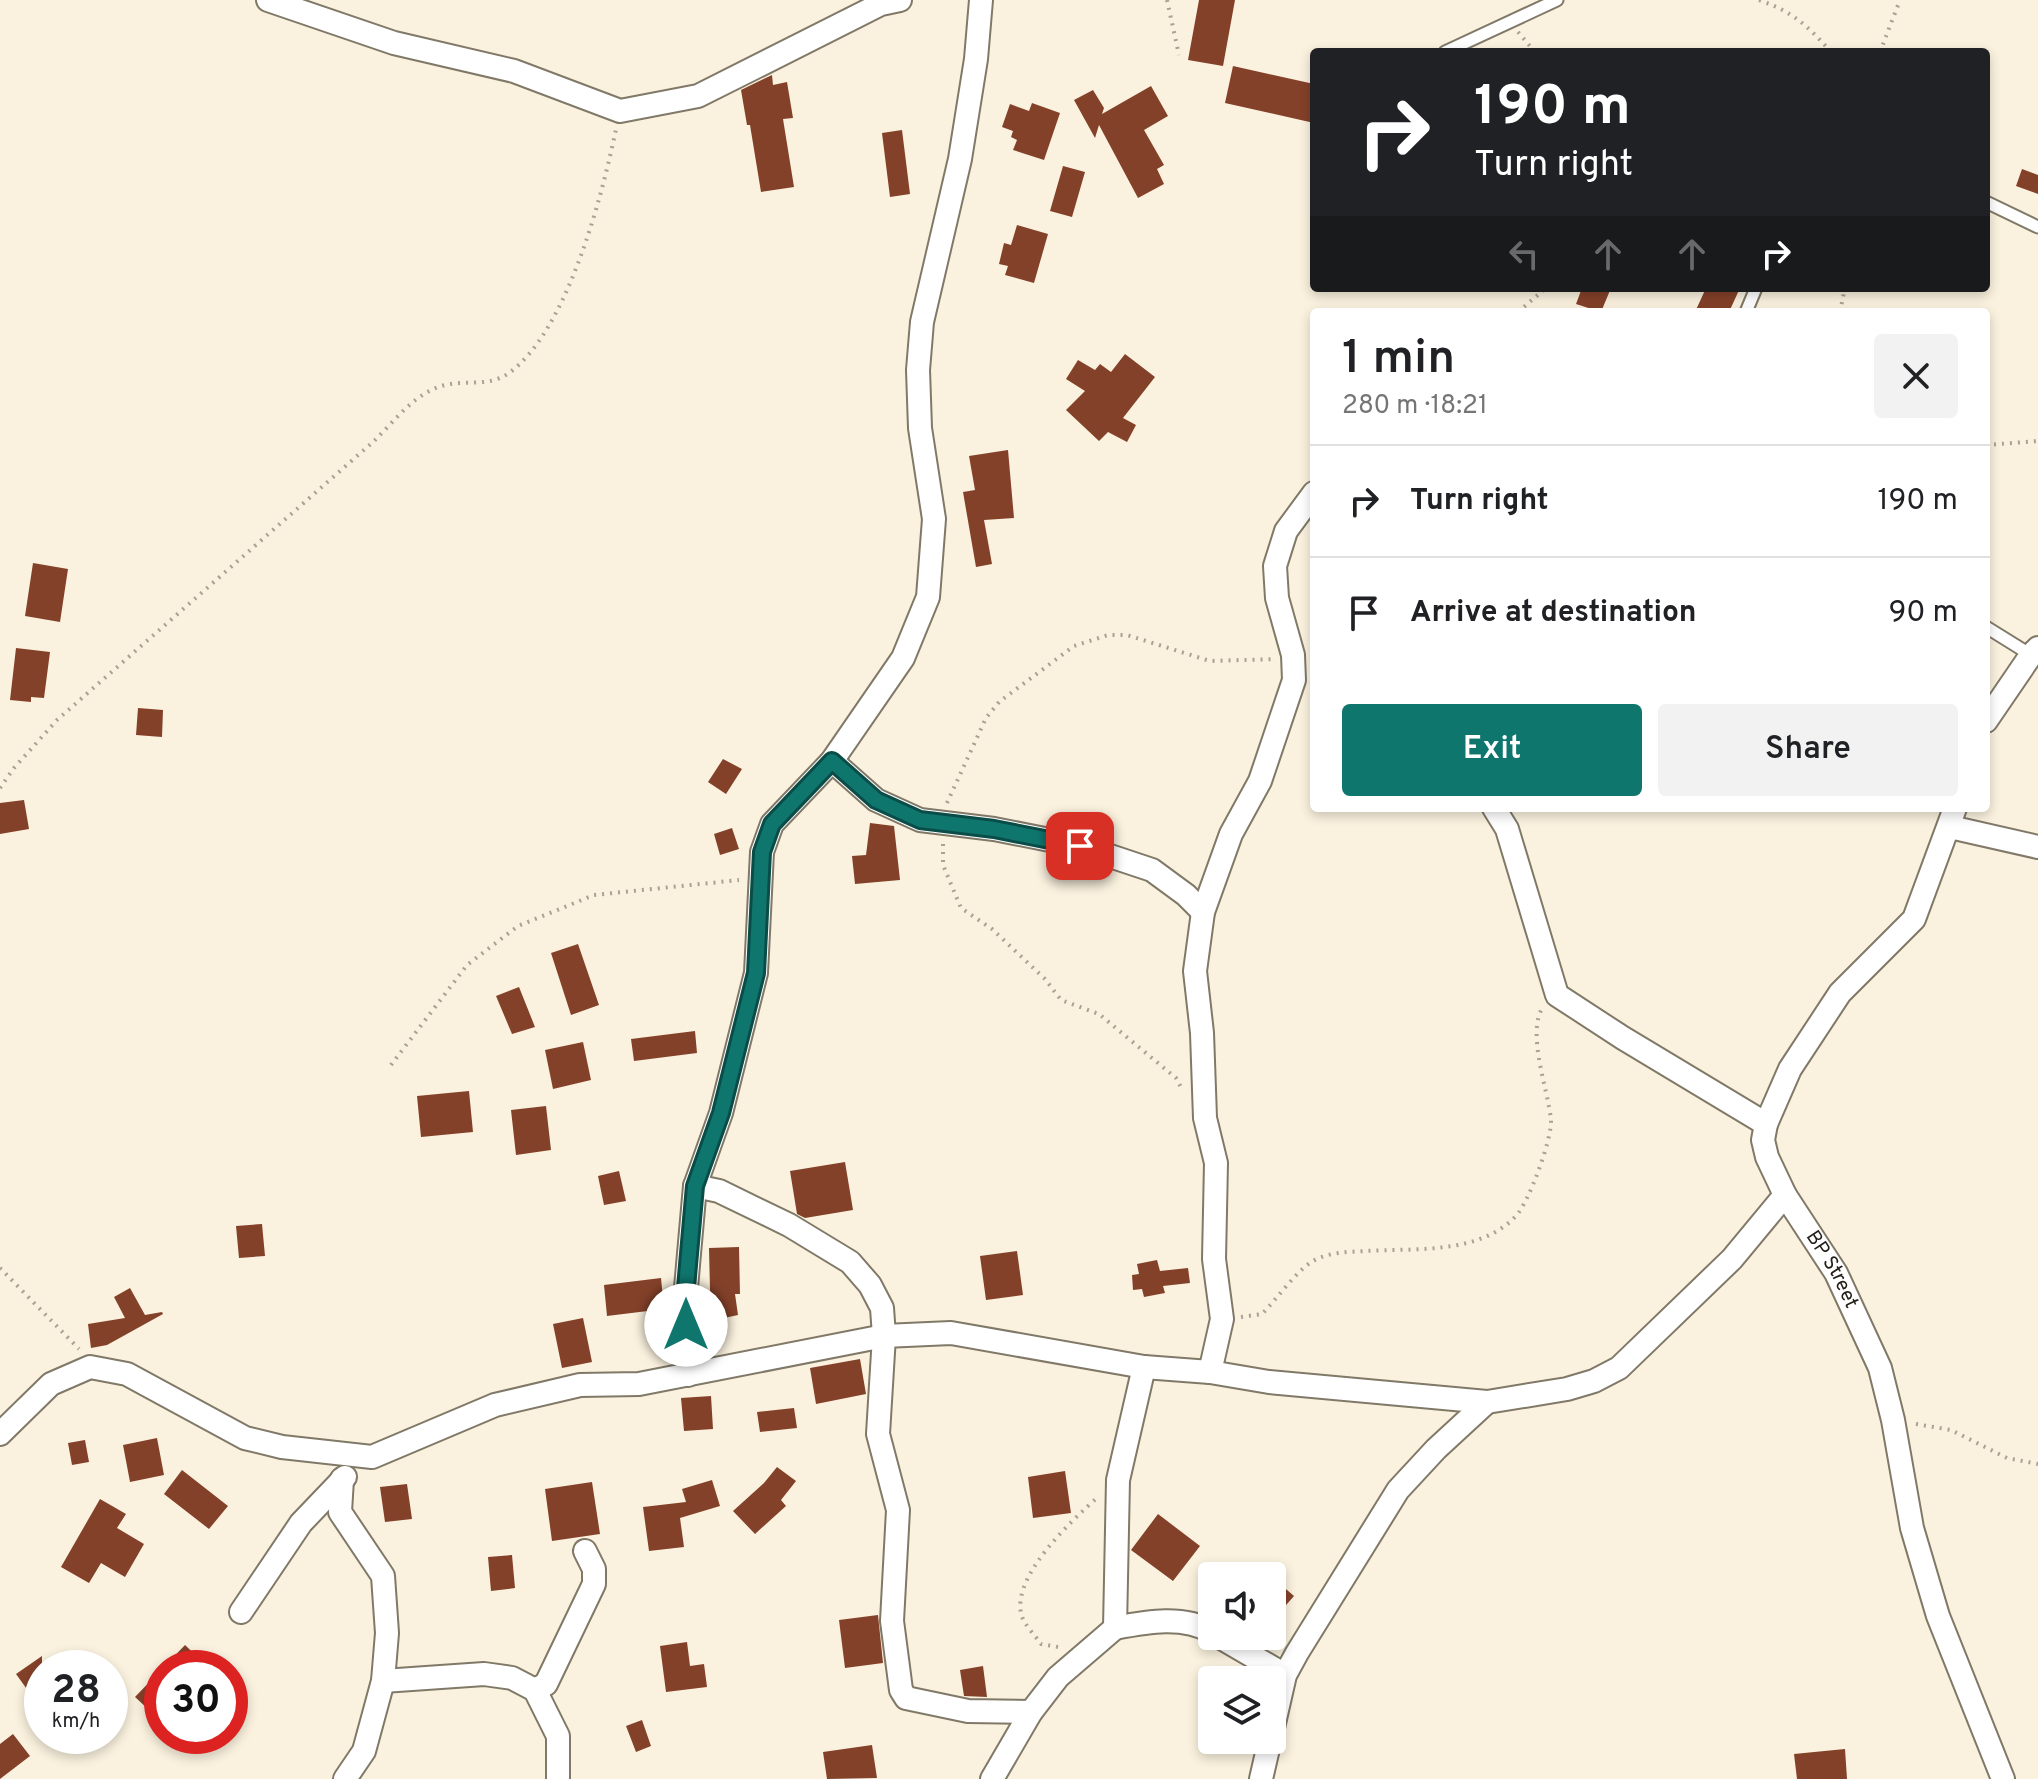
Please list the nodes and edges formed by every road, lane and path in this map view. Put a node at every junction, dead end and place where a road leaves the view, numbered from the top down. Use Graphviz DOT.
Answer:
graph roads {
  1 [pos="268,0"];
  2 [pos="900,0"];
  3 [pos="981,0"];
  4 [pos="1167,0"];
  5 [pos="1557,0"];
  6 [pos="1759,0"];
  7 [pos="1900,0"];
  8 [pos="1509,21"];
  9 [pos="1453,48"];
  10 [pos="1532,48"];
  11 [pos="1828,48"];
  12 [pos="1882,48"];
  13 [pos="1179,55"];
  14 [pos="620,111"];
  15 [pos="1990,204"];
  16 [pos="2038,227"];
  17 [pos="1541,292"];
  18 [pos="1523,308"];
  19 [pos="2038,441"];
  20 [pos="1990,445"];
  21 [pos="1310,498"];
  22 [pos="1990,629"];
  23 [pos="2034,651"];
  24 [pos="1293,655"];
  25 [pos="1304,680"];
  26 [pos="1990,715"];
  27 [pos="832,761"];
  28 [pos="0,788"];
  29 [pos="1496,812"];
  30 [pos="1952,818"];
  31 [pos="943,825"];
  32 [pos="2038,847"];
  33 [pos="759,877"];
  34 [pos="1203,912"];
  35 [pos="1557,995"];
  36 [pos="391,1065"];
  37 [pos="1205,1118"];
  38 [pos="1766,1124"];
  39 [pos="695,1186"];
  40 [pos="1785,1195"];
  41 [pos="0,1268"];
  42 [pos="1222,1319"];
  43 [pos="884,1336"];
  44 [pos="90,1367"];
  45 [pos="1144,1367"];
  46 [pos="1210,1372"];
  47 [pos="688,1375"];
  48 [pos="1487,1402"];
  49 [pos="1893,1420"];
  50 [pos="0,1434"];
  51 [pos="372,1457"];
  52 [pos="2038,1464"];
  53 [pos="342,1479"];
  54 [pos="1118,1480"];
  55 [pos="585,1551"];
  56 [pos="241,1612"];
  57 [pos="1198,1625"];
  58 [pos="1115,1628"];
  59 [pos="1068,1647"];
  60 [pos="1242,1650"];
  61 [pos="1270,1666"];
  62 [pos="1286,1673"];
  63 [pos="383,1681"];
  64 [pos="535,1690"];
  65 [pos="1031,1712"];
  66 [pos="1267,1754"];
  67 [pos="345,1779"];
  68 [pos="558,1779"];
  69 [pos="992,1779"];
  70 [pos="1261,1779"];
  71 [pos="2003,1779"];
  1 -- 14 [label="street"];
  2 -- 14 [label="street"];
  3 -- 27 [label="street"];
  4 -- 13 [label="path"];
  5 -- 8 [label="lane"];
  6 -- 11 [label="path"];
  7 -- 12 [label="path"];
  8 -- 9 [label="lane"];
  8 -- 10 [label="path"];
  14 -- 28 [label="path"];
  15 -- 16 [label="lane"];
  17 -- 18 [label="path"];
  19 -- 20 [label="path"];
  21 -- 24 [label="street"];
  22 -- 23 [label="lane"];
  23 -- 26 [label="street"];
  24 -- 25 [label="street"];
  24 -- 31 [label="path"];
  25 -- 34 [label="street"];
  27 -- 31 [label="street"];
  27 -- 33 [label="street"];
  29 -- 35 [label="street"];
  30 -- 32 [label="street"];
  30 -- 38 [label="street, BP Street"];
  31 -- 34 [label="street"];
  31 -- 37 [label="path"];
  33 -- 36 [label="path"];
  33 -- 39 [label="street"];
  34 -- 37 [label="street"];
  35 -- 38 [label="street"];
  35 -- 42 [label="path"];
  37 -- 42 [label="street"];
  38 -- 40 [label="street, BP Street"];
  39 -- 43 [label="street"];
  39 -- 47 [label="street"];
  40 -- 48 [label="street"];
  40 -- 49 [label="street, BP Street"];
  41 -- 44 [label="path"];
  42 -- 46 [label="street"];
  43 -- 45 [label="street"];
  43 -- 47 [label="street"];
  43 -- 65 [label="street"];
  44 -- 50 [label="street"];
  44 -- 51 [label="street"];
  45 -- 46 [label="street"];
  45 -- 54 [label="street"];
  46 -- 48 [label="street"];
  47 -- 51 [label="street"];
  48 -- 62 [label="street"];
  49 -- 52 [label="path"];
  49 -- 71 [label="street, BP Street"];
  51 -- 53 [label="street"];
  53 -- 56 [label="street"];
  53 -- 63 [label="street"];
  54 -- 58 [label="street"];
  54 -- 59 [label="path"];
  55 -- 64 [label="street"];
  57 -- 58 [label="street"];
  58 -- 65 [label="street"];
  60 -- 61 [label="street"];
  63 -- 64 [label="street"];
  63 -- 67 [label="street"];
  64 -- 68 [label="street"];
  65 -- 69 [label="street"];
  66 -- 70 [label="street"];
}
